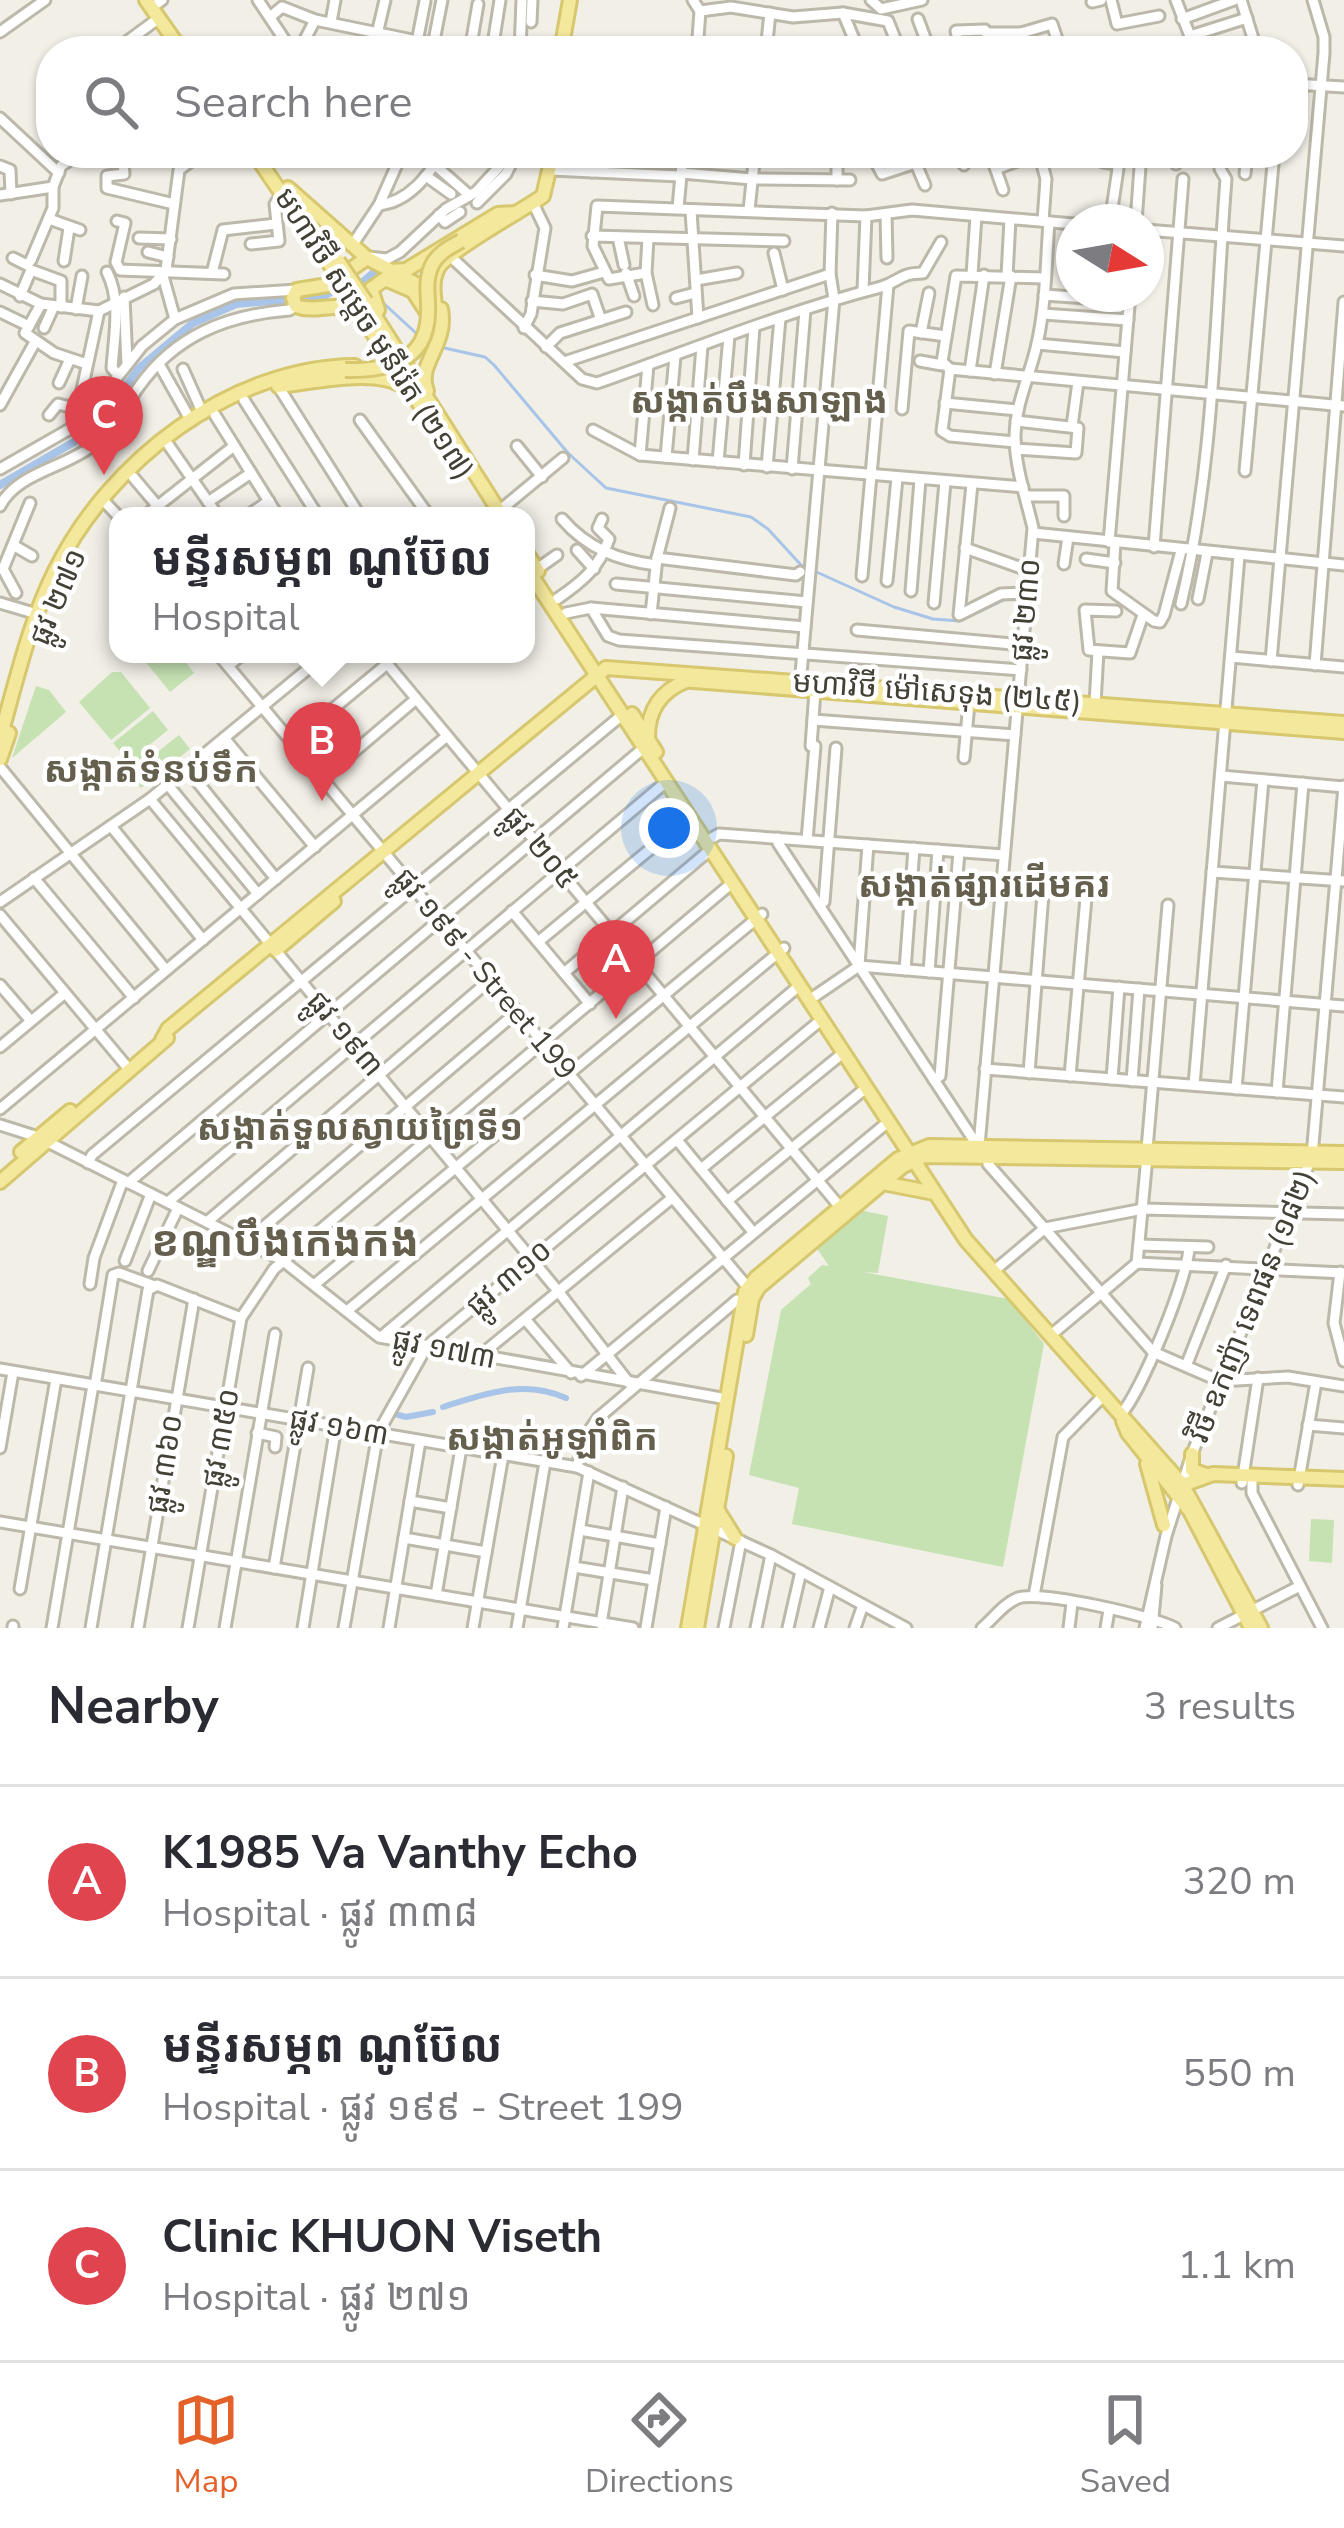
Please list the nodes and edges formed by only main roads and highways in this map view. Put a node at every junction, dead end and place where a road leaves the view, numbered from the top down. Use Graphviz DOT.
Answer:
graph roads {
  1 [pos="574,0"];
  2 [pos="156,4"];
  3 [pos="174,36"];
  4 [pos="181,36"];
  5 [pos="568,36"];
  6 [pos="267,168"];
  7 [pos="273,168"];
  8 [pos="544,168"];
  9 [pos="550,168"];
  10 [pos="285,190"];
  11 [pos="533,203"];
  12 [pos="511,216"];
  13 [pos="369,260"];
  14 [pos="388,270"];
  15 [pos="364,305"];
  16 [pos="435,313"];
  17 [pos="371,329"];
  18 [pos="392,353"];
  19 [pos="417,366"];
  20 [pos="277,383"];
  21 [pos="412,394"];
  22 [pos="203,417"];
  23 [pos="439,419"];
  24 [pos="167,443"];
  25 [pos="105,501"];
  26 [pos="491,507"];
  27 [pos="492,507"];
  28 [pos="535,573"];
  29 [pos="535,574"];
  30 [pos="601,675"];
  31 [pos="686,681"];
  32 [pos="800,686"];
  33 [pos="1018,703"];
  34 [pos="1225,718"];
  35 [pos="1344,728"];
  36 [pos="0,738"];
  37 [pos="647,743"];
  38 [pos="0,763"];
  39 [pos="711,844"];
  40 [pos="758,916"];
  41 [pos="781,950"];
  42 [pos="42,1140"];
  43 [pos="914,1155"];
  44 [pos="1344,1158"];
  45 [pos="0,1171"];
  46 [pos="0,1182"];
  47 [pos="883,1184"];
  48 [pos="934,1193"];
  49 [pos="995,1270"];
  50 [pos="749,1296"];
  51 [pos="1121,1417"];
  52 [pos="1139,1446"];
  53 [pos="1192,1454"];
  54 [pos="1207,1474"];
  55 [pos="1247,1479"];
  56 [pos="1344,1483"];
  57 [pos="1181,1490"];
  58 [pos="717,1507"];
  59 [pos="710,1526"];
  60 [pos="1165,1530"];
  61 [pos="738,1540"];
  62 [pos="1249,1618"];
  63 [pos="693,1628"];
  64 [pos="1261,1628"];
  1 -- 5 [label="main road"];
  2 -- 3 [label="main road"];
  2 -- 4 [label="main road"];
  6 -- 10 [label="main road, មហាវិថី សម្តេច មុនីរ៉េត (២១៧)"];
  7 -- 10 [label="main road, មហាវិថី សម្តេច មុនីរ៉េត (២១៧)"];
  8 -- 11 [label="main road"];
  9 -- 11 [label="main road"];
  10 -- 13 [label="main road"];
  10 -- 15 [label="main road, មហាវិថី សម្តេច មុនីរ៉េត (២១៧), bridge"];
  11 -- 12 [label="main road"];
  12 -- 14 [label="main road"];
  12 -- 16 [label="main road, bridge"];
  13 -- 14 [label="main road"];
  13 -- 17 [label="main road"];
  14 -- 16 [label="main road"];
  15 -- 16 [label="main road"];
  15 -- 17 [label="main road, មហាវិថី សម្តេច មុនីរ៉េត (២១៧)"];
  15 -- 18 [label="main road, មហាវិថី សម្តេច មុនីរ៉េត (២១៧)"];
  16 -- 19 [label="main road"];
  16 -- 20 [label="main road, bridge"];
  16 -- 23 [label="main road"];
  17 -- 18 [label="main road, មហាវិថី សម្តេច មុនីរ៉េត (២១៧)"];
  18 -- 20 [label="main road"];
  18 -- 21 [label="main road, មហាវិថី សម្តេច មុនីរ៉េត (២១៧)"];
  18 -- 23 [label="main road, មហាវិថី សម្តេច មុនីរ៉េត (២១៧)"];
  20 -- 21 [label="main road"];
  20 -- 22 [label="main road, ផ្លូវ ២៧១"];
  20 -- 22 [label="main road, ផ្លូវ ២៧១"];
  21 -- 26 [label="main road, មហាវិថី សម្តេច មុនីរ៉េត (២១៧)"];
  22 -- 24 [label="main road, ផ្លូវ ២៧១"];
  22 -- 24 [label="main road, ផ្លូវ ២៧១"];
  23 -- 27 [label="main road, មហាវិថី សម្តេច មុនីរ៉េត (២១៧)"];
  24 -- 25 [label="main road, ផ្លូវ ២៧១"];
  24 -- 25 [label="main road, ផ្លូវ ២៧១"];
  25 -- 36 [label="main road, ផ្លូវ ២៧១"];
  25 -- 38 [label="main road, ផ្លូវ ២៧១"];
  28 -- 30 [label="main road"];
  29 -- 30 [label="main road"];
  30 -- 31 [label="main road, មហាវិថី ម៉ៅសេទុង (២៤៥)"];
  30 -- 32 [label="main road, មហាវិថី ម៉ៅសេទុង (២៤៥)"];
  30 -- 37 [label="main road"];
  30 -- 37 [label="main road"];
  30 -- 42 [label="main road"];
  31 -- 32 [label="main road, មហាវិថី ម៉ៅសេទុង (២៤៥)"];
  31 -- 37 [label="main road"];
  32 -- 33 [label="main road, មហាវិថី ម៉ៅសេទុង (២៤៥)"];
  32 -- 33 [label="main road, មហាវិថី ម៉ៅសេទុង (២៤៥)"];
  33 -- 34 [label="main road, មហាវិថី ម៉ៅសេទុង (២៤៥)"];
  33 -- 34 [label="main road, មហាវិថី ម៉ៅសេទុង (២៤៥)"];
  34 -- 35 [label="main road, មហាវិថី ម៉ៅសេទុង (២៤៥)"];
  37 -- 39 [label="main road"];
  37 -- 39 [label="main road"];
  39 -- 40 [label="main road"];
  39 -- 40 [label="main road"];
  40 -- 41 [label="main road"];
  41 -- 43 [label="main road"];
  41 -- 43 [label="main road"];
  42 -- 45 [label="main road"];
  42 -- 46 [label="main road"];
  43 -- 44 [label="main road"];
  43 -- 47 [label="main road"];
  43 -- 48 [label="main road"];
  43 -- 49 [label="main road"];
  43 -- 50 [label="main road"];
  47 -- 48 [label="main road"];
  47 -- 50 [label="main road"];
  48 -- 49 [label="main road"];
  49 -- 51 [label="main road"];
  50 -- 58 [label="main road"];
  50 -- 59 [label="main road"];
  51 -- 52 [label="main road"];
  51 -- 57 [label="main road"];
  52 -- 57 [label="main road"];
  52 -- 60 [label="main road"];
  53 -- 54 [label="main road"];
  54 -- 55 [label="main road"];
  54 -- 57 [label="main road"];
  55 -- 56 [label="main road"];
  55 -- 57 [label="main road"];
  57 -- 62 [label="main road"];
  58 -- 59 [label="main road"];
  58 -- 61 [label="main road"];
  59 -- 63 [label="main road"];
  62 -- 64 [label="main road"];
}
